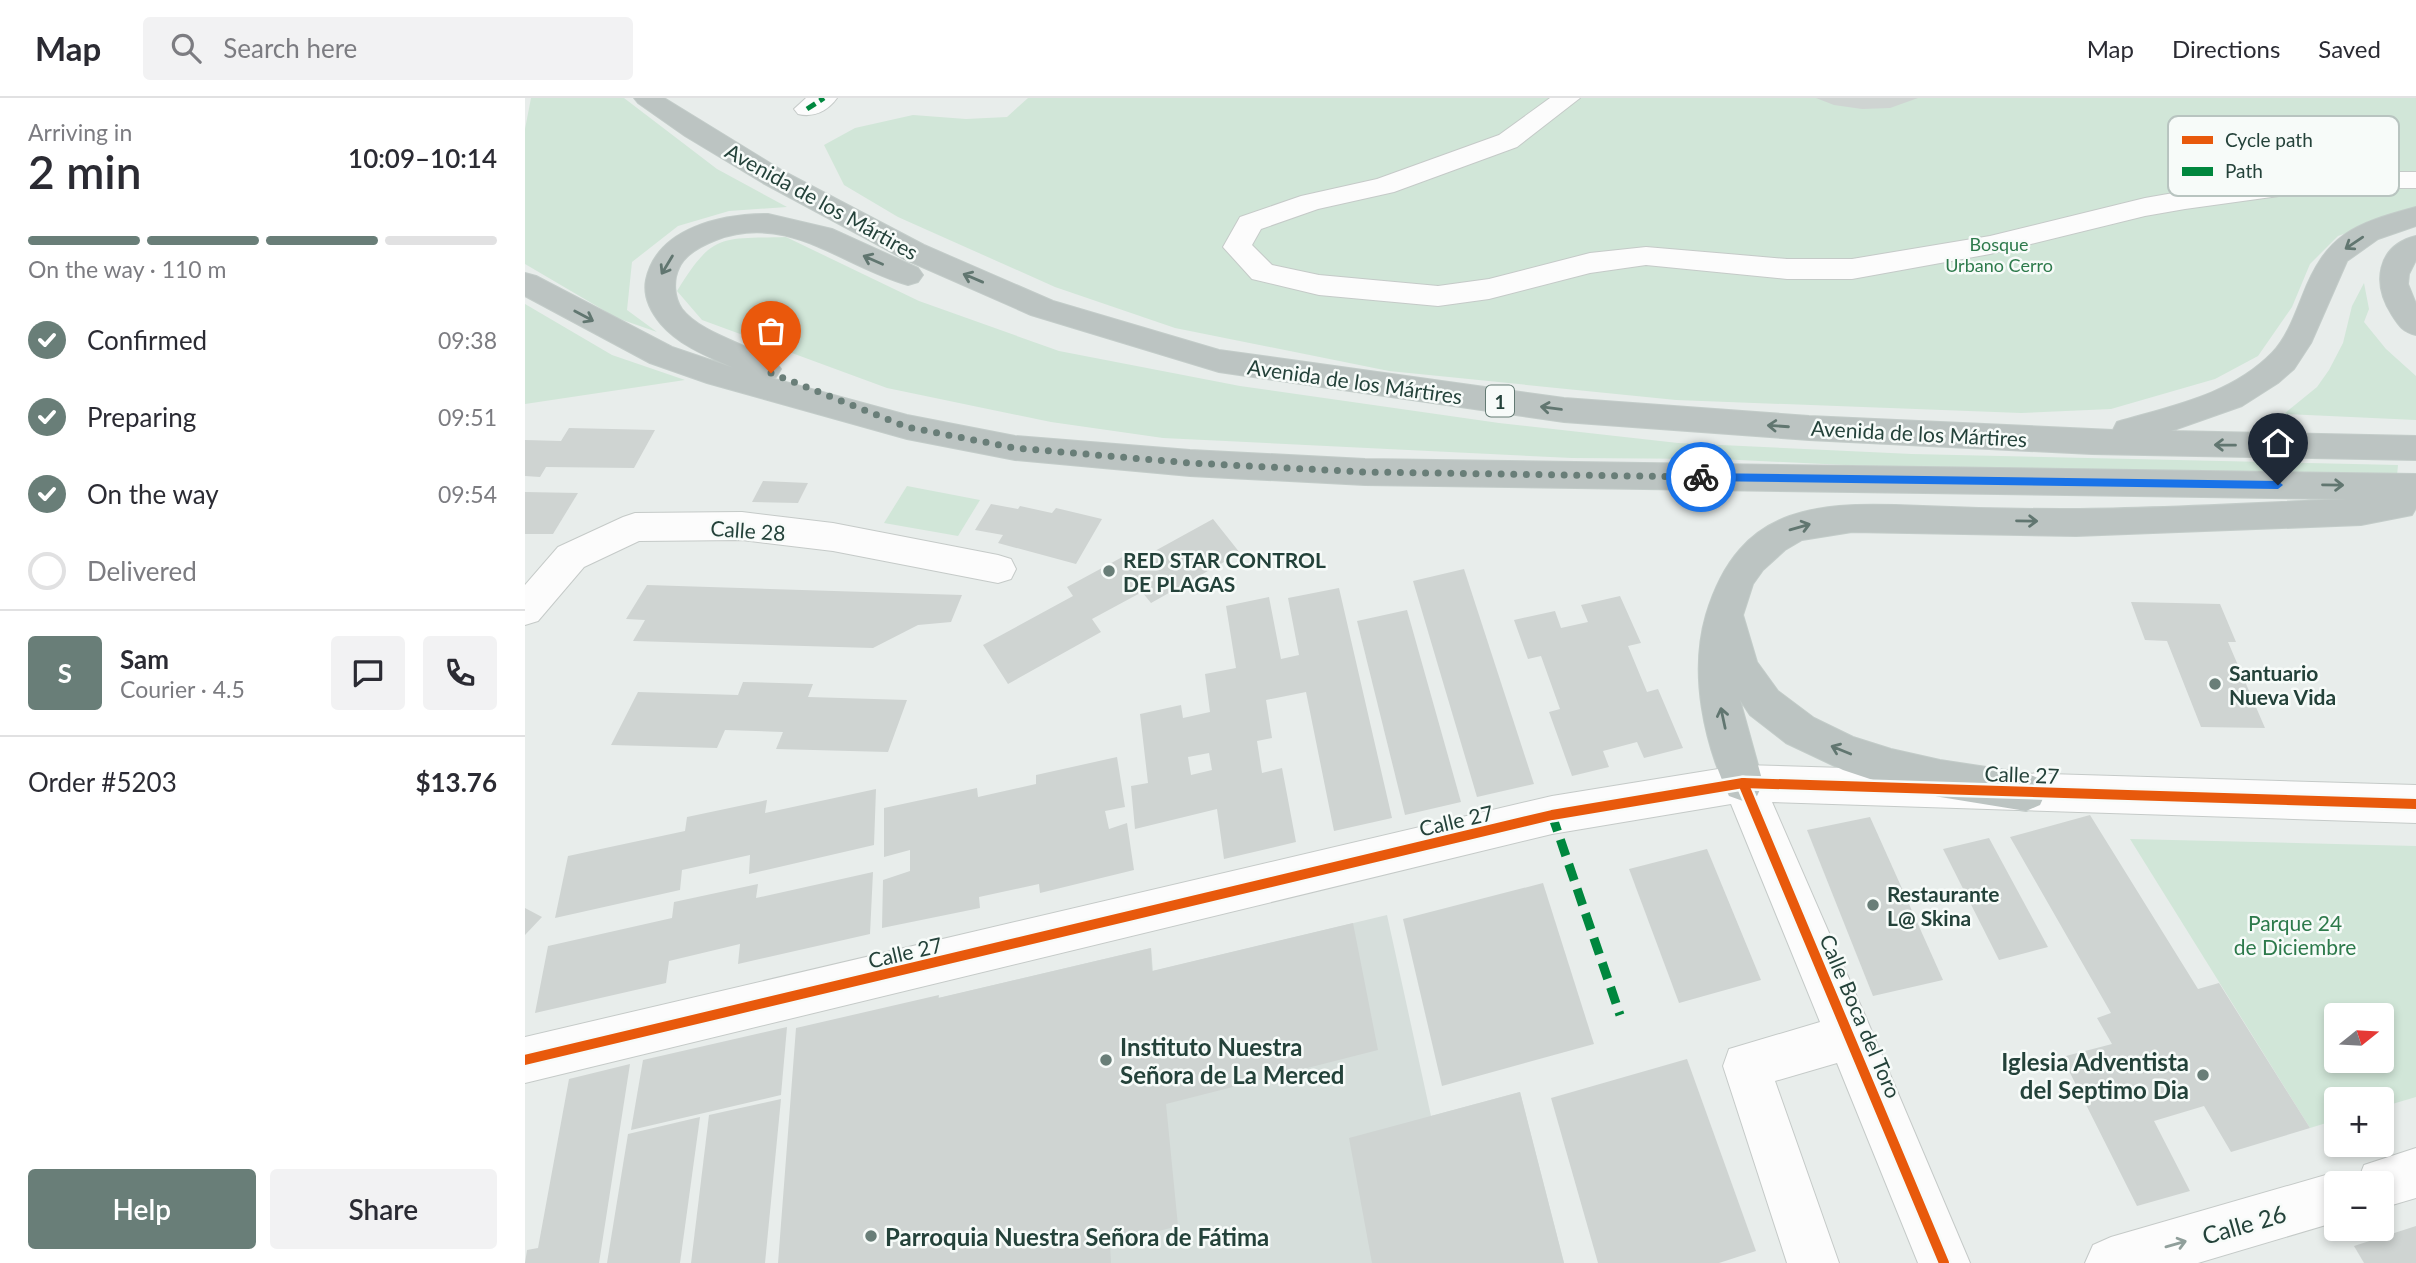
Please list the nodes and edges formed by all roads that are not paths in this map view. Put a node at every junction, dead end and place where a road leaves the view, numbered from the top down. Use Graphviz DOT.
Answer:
graph roads {
  1 [pos="647,98"];
  2 [pos="684,98"];
  3 [pos="1567,98"];
  4 [pos="773,177"];
  5 [pos="2216,196"];
  6 [pos="2416,216"];
  7 [pos="2416,246"];
  8 [pos="525,282"];
  9 [pos="2416,325"];
  10 [pos="1219,361"];
  11 [pos="907,427"];
  12 [pos="2092,442"];
  13 [pos="2416,448"];
  14 [pos="2416,486"];
  15 [pos="2416,503"];
  16 [pos="998,569"];
  17 [pos="1728,602"];
  18 [pos="525,610"];
  19 [pos="1743,783"];
  20 [pos="2026,792"];
  21 [pos="2416,804"];
  22 [pos="1851,1036"];
  23 [pos="525,1060"];
  24 [pos="2416,1173"];
  25 [pos="2394,1179"];
  26 [pos="2324,1201"];
  27 [pos="1813,1263"];
  28 [pos="1944,1263"];
  29 [pos="2111,1263"];
  1 -- 4 [label="highway, Avenida de los Mártires / 1"];
  2 -- 4 [label="highway"];
  3 -- 5 [label="street"];
  10 -- 4 [label="highway, Avenida de los Mártires / 1, one-way"];
  6 -- 12 [label="highway, one-way"];
  7 -- 9 [label="highway"];
  8 -- 11 [label="highway, Avenida de los Mártires, one-way"];
  10 -- 11 [label="highway, one-way"];
  12 -- 10 [label="highway, Avenida de los Mártires / 1, one-way"];
  11 -- 14 [label="highway, Avenida de los Mártires, one-way"];
  13 -- 12 [label="highway, Avenida de los Mártires / 1, one-way"];
  17 -- 15 [label="highway, one-way"];
  16 -- 18 [label="street, Calle 28"];
  19 -- 17 [label="highway, one-way"];
  20 -- 17 [label="highway, one-way"];
  19 -- 20 [label="street, Calle 27"];
  19 -- 22 [label="street, Calle Boca del Toro"];
  19 -- 23 [label="street, Calle 27"];
  20 -- 21 [label="street, Calle 27"];
  22 -- 27 [label="street"];
  22 -- 28 [label="street, Calle Boca del Toro"];
  24 -- 25 [label="street"];
  29 -- 26 [label="street, Calle 26, one-way"];
}
